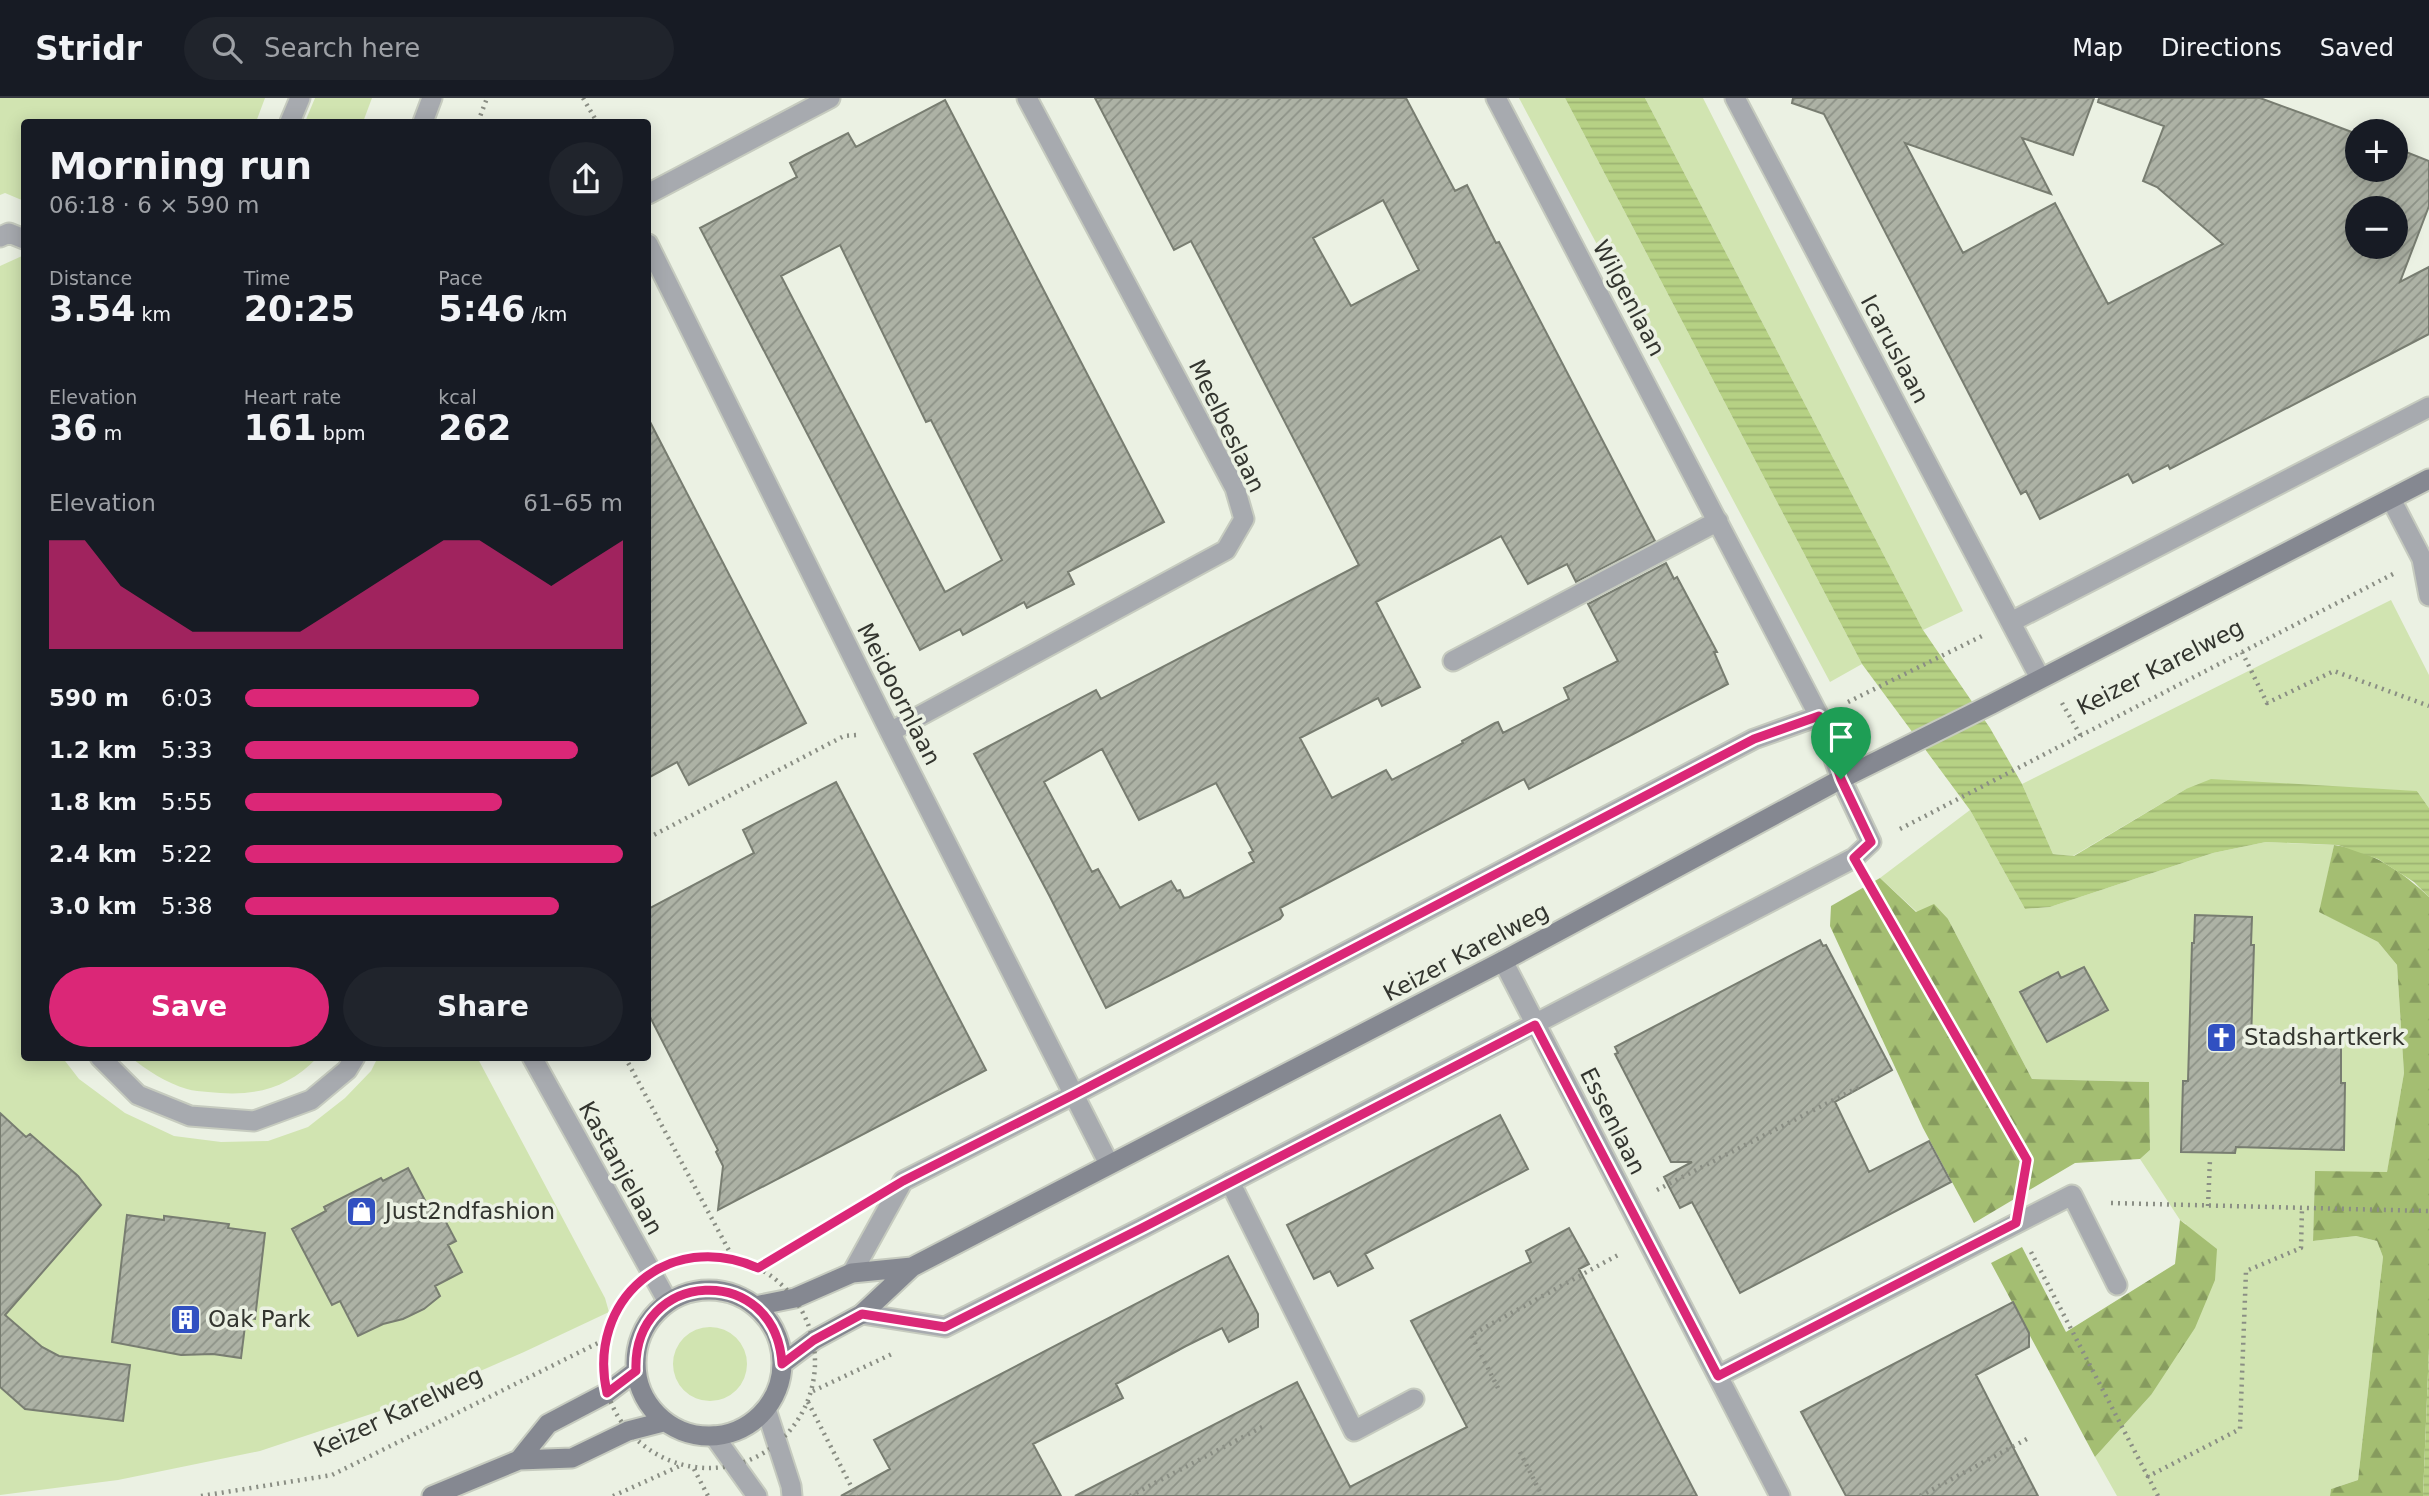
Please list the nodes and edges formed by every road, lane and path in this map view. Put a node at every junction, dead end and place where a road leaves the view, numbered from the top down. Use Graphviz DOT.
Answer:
graph roads {
  1 [pos="300,98"];
  2 [pos="432,98"];
  3 [pos="487,98"];
  4 [pos="583,98"];
  5 [pos="830,98"];
  6 [pos="1027,98"];
  7 [pos="1496,98"];
  8 [pos="1735,98"];
  9 [pos="291,119"];
  10 [pos="426,119"];
  11 [pos="479,119"];
  12 [pos="595,119"];
  13 [pos="651,192"];
  14 [pos="0,237"];
  15 [pos="21,238"];
  16 [pos="651,250"];
  17 [pos="2429,407"];
  18 [pos="2429,479"];
  19 [pos="2391,499"];
  20 [pos="1718,522"];
  21 [pos="2425,558"];
  22 [pos="2429,596"];
  23 [pos="2011,622"];
  24 [pos="2242,652"];
  25 [pos="1453,661"];
  26 [pos="2040,678"];
  27 [pos="1879,687"];
  28 [pos="2429,706"];
  29 [pos="1819,716"];
  30 [pos="890,732"];
  31 [pos="1841,779"];
  32 [pos="1915,822"];
  33 [pos="651,836"];
  34 [pos="1854,858"];
  35 [pos="1503,961"];
  36 [pos="1535,1025"];
  37 [pos="104,1061"];
  38 [pos="353,1061"];
  39 [pos="534,1061"];
  40 [pos="627,1061"];
  41 [pos="1859,1087"];
  42 [pos="1075,1094"];
  43 [pos="2210,1159"];
  44 [pos="1109,1164"];
  45 [pos="1230,1182"];
  46 [pos="2075,1202"];
  47 [pos="1629,1204"];
  48 [pos="2208,1206"];
  49 [pos="2302,1208"];
  50 [pos="2429,1211"];
  51 [pos="847,1214"];
  52 [pos="2016,1223"];
  53 [pos="1647,1239"];
  54 [pos="734,1259"];
  55 [pos="912,1267"];
  56 [pos="758,1268"];
  57 [pos="651,1273"];
  58 [pos="852,1273"];
  59 [pos="2117,1284"];
  60 [pos="794,1298"];
  61 [pos="668,1302"];
  62 [pos="755,1306"];
  63 [pos="862,1314"];
  64 [pos="945,1327"];
  65 [pos="605,1340"];
  66 [pos="814,1340"];
  67 [pos="782,1364"];
  68 [pos="636,1371"];
  69 [pos="1718,1376"];
  70 [pos="1498,1388"];
  71 [pos="812,1391"];
  72 [pos="607,1393"];
  73 [pos="1414,1399"];
  74 [pos="808,1401"];
  75 [pos="766,1409"];
  76 [pos="663,1422"];
  77 [pos="1264,1426"];
  78 [pos="628,1432"];
  79 [pos="714,1436"];
  80 [pos="2027,1439"];
  81 [pos="778,1444"];
  82 [pos="1520,1452"];
  83 [pos="519,1460"];
  84 [pos="682,1465"];
  85 [pos="735,1466"];
  86 [pos="693,1467"];
  87 [pos="2147,1477"];
  88 [pos="201,1496"];
  89 [pos="432,1496"];
  90 [pos="613,1496"];
  91 [pos="708,1496"];
  92 [pos="757,1496"];
  93 [pos="792,1496"];
  94 [pos="856,1496"];
  95 [pos="1130,1496"];
  96 [pos="1542,1496"];
  97 [pos="1780,1496"];
  98 [pos="1920,1496"];
  99 [pos="2158,1496"];
  1 -- 9 [label="street"];
  2 -- 10 [label="street"];
  3 -- 11 [label="path"];
  4 -- 12 [label="path"];
  5 -- 13 [label="street"];
  6 -- 30 [label="street, Meelbeslaan"];
  7 -- 20 [label="street, Wilgenlaan"];
  8 -- 23 [label="street, Icaruslaan"];
  14 -- 15 [label="street"];
  16 -- 30 [label="street, Meidoornlaan"];
  17 -- 23 [label="street"];
  18 -- 19 [label="main road, Keizer Karelweg"];
  19 -- 21 [label="street"];
  19 -- 26 [label="main road, Keizer Karelweg"];
  20 -- 25 [label="street"];
  20 -- 29 [label="street, Wilgenlaan"];
  21 -- 22 [label="street"];
  21 -- 24 [label="path, Keizer Karelweg"];
  23 -- 26 [label="street"];
  23 -- 27 [label="path"];
  24 -- 28 [label="path"];
  24 -- 32 [label="path, Keizer Karelweg"];
  26 -- 31 [label="main road, Keizer Karelweg"];
  29 -- 31 [label="street, Wilgenlaan"];
  29 -- 42 [label="street"];
  30 -- 33 [label="path"];
  30 -- 42 [label="street, Meidoornlaan"];
  31 -- 34 [label="street, Wilgenlaan"];
  31 -- 35 [label="main road, Keizer Karelweg"];
  34 -- 36 [label="street"];
  34 -- 52 [label="path"];
  35 -- 36 [label="street, Essenlaan"];
  35 -- 44 [label="main road, Keizer Karelweg"];
  36 -- 45 [label="street"];
  36 -- 47 [label="street, Essenlaan"];
  37 -- 38 [label="street"];
  39 -- 57 [label="street, Kastanjelaan"];
  40 -- 54 [label="path"];
  41 -- 47 [label="path"];
  42 -- 44 [label="street, Meidoornlaan"];
  42 -- 58 [label="street"];
  43 -- 48 [label="path"];
  44 -- 55 [label="main road, Keizer Karelweg"];
  45 -- 64 [label="street"];
  45 -- 73 [label="street"];
  46 -- 48 [label="path"];
  46 -- 52 [label="street"];
  46 -- 59 [label="street"];
  47 -- 53 [label="street, Essenlaan"];
  48 -- 49 [label="path"];
  49 -- 50 [label="path"];
  49 -- 87 [label="path"];
  51 -- 56 [label="path"];
  52 -- 69 [label="street"];
  52 -- 87 [label="path"];
  53 -- 69 [label="street, Essenlaan"];
  53 -- 70 [label="path"];
  54 -- 56 [label="path"];
  54 -- 57 [label="path"];
  55 -- 58 [label="main road, Keizer Karelweg"];
  55 -- 63 [label="main road, Keizer Karelweg"];
  56 -- 60 [label="path"];
  57 -- 61 [label="street, Kastanjelaan"];
  57 -- 65 [label="path"];
  58 -- 60 [label="main road, Keizer Karelweg"];
  60 -- 62 [label="main road, Keizer Karelweg"];
  60 -- 66 [label="path"];
  61 -- 62 [label="main road"];
  61 -- 68 [label="main road"];
  62 -- 67 [label="main road"];
  63 -- 64 [label="street"];
  63 -- 66 [label="main road, Keizer Karelweg"];
  64 -- 71 [label="path"];
  65 -- 72 [label="path"];
  65 -- 88 [label="path, Keizer Karelweg"];
  66 -- 67 [label="main road, Keizer Karelweg"];
  66 -- 71 [label="path"];
  67 -- 75 [label="main road"];
  68 -- 72 [label="main road"];
  68 -- 76 [label="main road"];
  69 -- 97 [label="street, Essenlaan"];
  71 -- 74 [label="path"];
  72 -- 78 [label="path"];
  72 -- 83 [label="main road"];
  74 -- 81 [label="path"];
  74 -- 94 [label="path"];
  75 -- 79 [label="main road"];
  75 -- 81 [label="street"];
  76 -- 78 [label="main road"];
  76 -- 79 [label="main road"];
  77 -- 95 [label="path"];
  78 -- 83 [label="main road"];
  78 -- 84 [label="path"];
  79 -- 85 [label="street"];
  80 -- 98 [label="path"];
  81 -- 85 [label="path"];
  81 -- 93 [label="street"];
  82 -- 96 [label="path"];
  83 -- 89 [label="main road"];
  84 -- 86 [label="path"];
  84 -- 90 [label="path"];
  85 -- 86 [label="path"];
  85 -- 92 [label="street"];
  86 -- 91 [label="path"];
  87 -- 99 [label="path"];
}
